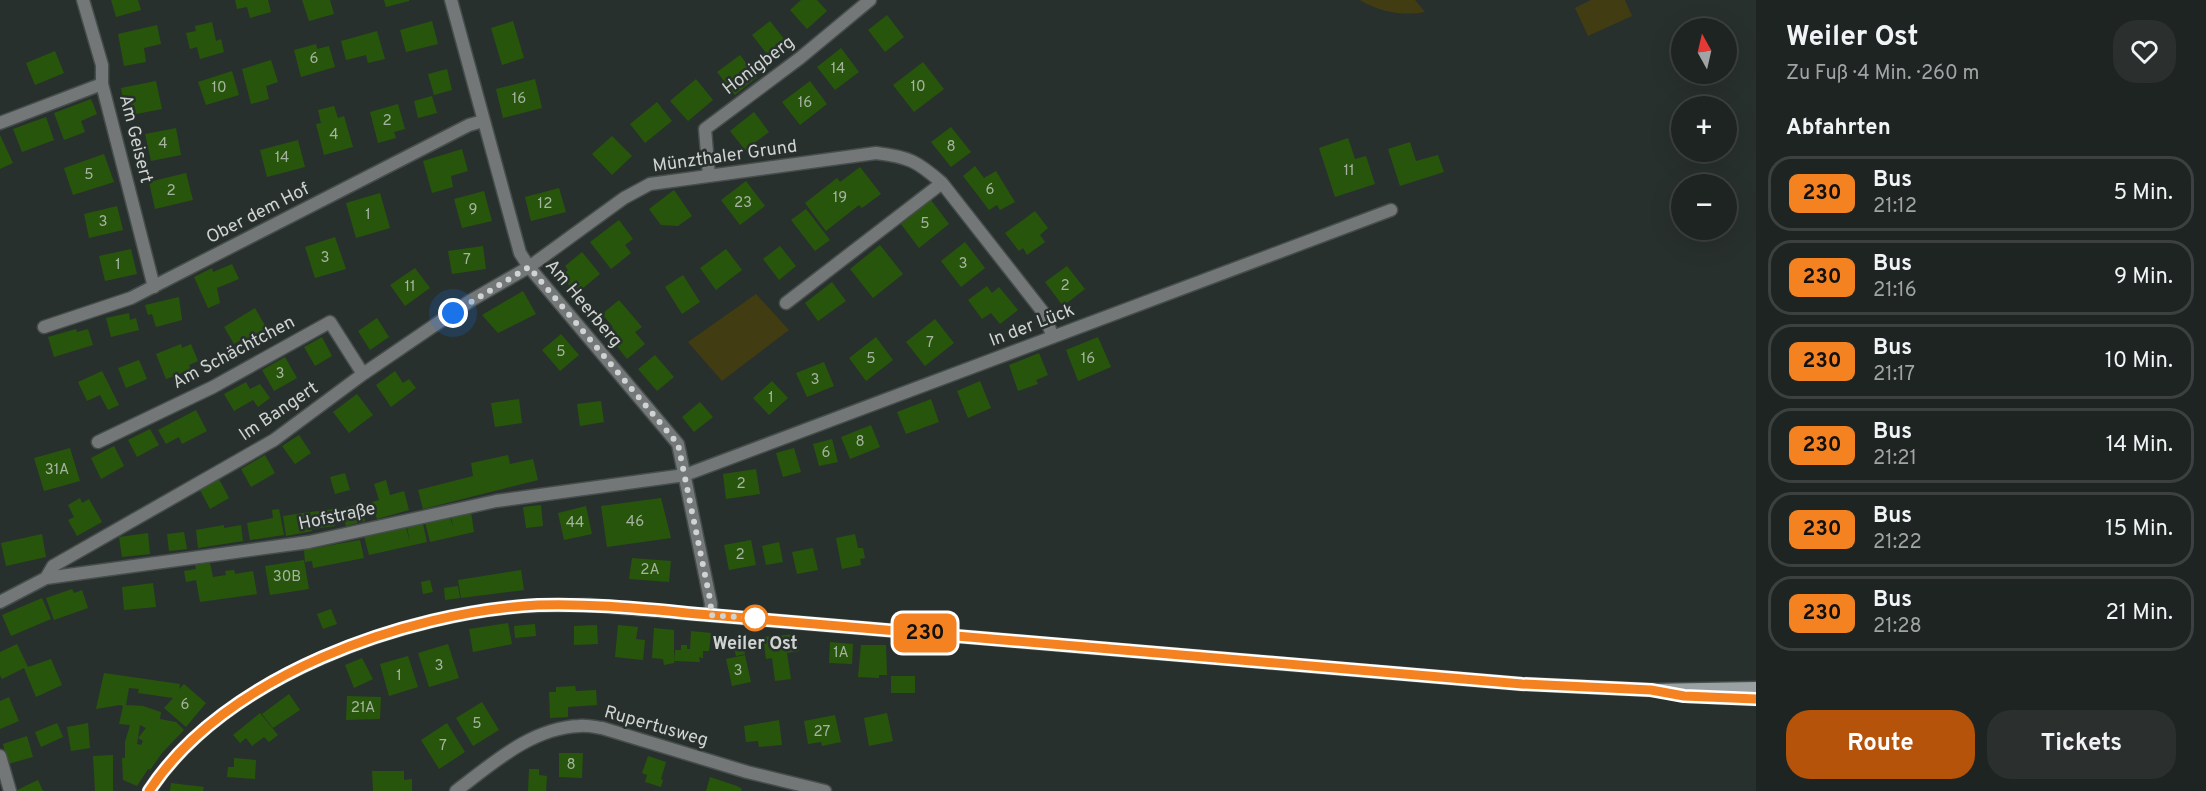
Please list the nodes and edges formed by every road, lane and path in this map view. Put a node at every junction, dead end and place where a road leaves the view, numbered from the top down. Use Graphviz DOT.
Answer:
graph roads {
  1 [pos="83,0"];
  2 [pos="451,0"];
  3 [pos="870,0"];
  4 [pos="102,84"];
  5 [pos="483,121"];
  6 [pos="0,123"];
  7 [pos="709,176"];
  8 [pos="942,183"];
  9 [pos="1391,210"];
  10 [pos="529,267"];
  11 [pos="154,287"];
  12 [pos="786,303"];
  13 [pos="44,327"];
  14 [pos="1053,337"];
  15 [pos="363,374"];
  16 [pos="98,442"];
  17 [pos="685,475"];
  18 [pos="46,578"];
  19 [pos="0,602"];
  20 [pos="710,615"];
  21 [pos="1756,688"];
  22 [pos="1651,690"];
  23 [pos="1756,699"];
  24 [pos="0,756"];
  25 [pos="10,791"];
  26 [pos="149,791"];
  27 [pos="456,791"];
  28 [pos="825,791"];
  1 -- 4 [label="street, Am Geisert"];
  2 -- 5 [label="street, Am Heerberg"];
  3 -- 7 [label="street, Honigberg"];
  4 -- 6 [label="street"];
  4 -- 11 [label="street, Am Geisert"];
  5 -- 10 [label="street, Am Heerberg"];
  5 -- 11 [label="street, Ober dem Hof"];
  7 -- 8 [label="street, Münzthaler Grund"];
  7 -- 10 [label="street, Münzthaler Grund"];
  8 -- 12 [label="street"];
  8 -- 14 [label="street, Münzthaler Grund"];
  9 -- 14 [label="street, In der Lück"];
  10 -- 15 [label="street, Im Bangert"];
  10 -- 17 [label="street, Am Heerberg"];
  11 -- 13 [label="street, Ober dem Hof"];
  14 -- 17 [label="street, In der Lück"];
  15 -- 16 [label="street, Am Schächtchen"];
  15 -- 18 [label="street, Im Bangert"];
  17 -- 18 [label="street, Hofstraße"];
  17 -- 20 [label="street, Am Heerberg"];
  18 -- 19 [label="street, Hofstraße"];
  20 -- 22 [label="main road"];
  20 -- 26 [label="main road"];
  21 -- 22 [label="main road"];
  22 -- 23 [label="main road"];
  24 -- 25 [label="street"];
  27 -- 28 [label="street, Rupertusweg"];
}
